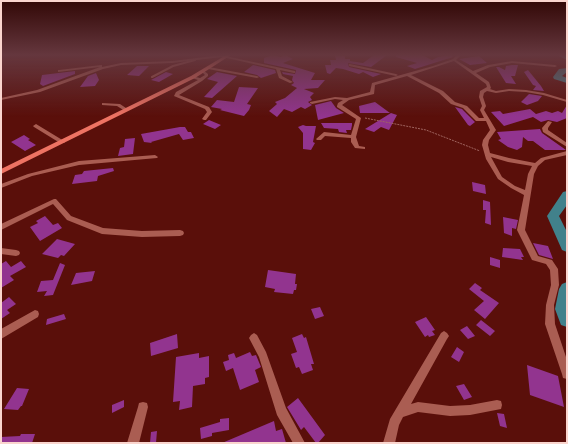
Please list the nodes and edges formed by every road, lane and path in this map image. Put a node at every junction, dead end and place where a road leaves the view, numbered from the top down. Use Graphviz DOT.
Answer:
graph roads {
  1 [pos="80,76"];
  2 [pos="206,76"];
  3 [pos="248,76"];
  4 [pos="279,76"];
  5 [pos="398,76"];
  6 [pos="401,76"];
  7 [pos="410,76"];
  8 [pos="479,76"];
  9 [pos="193,77"];
  10 [pos="257,77"];
  11 [pos="201,80"];
  12 [pos="291,82"];
  13 [pos="487,90"];
  14 [pos="1,99"];
  15 [pos="347,99"];
  16 [pos="567,101"];
  17 [pos="312,103"];
  18 [pos="104,104"];
  19 [pos="127,110"];
  20 [pos="359,118"];
  21 [pos="204,119"];
  22 [pos="487,119"];
  23 [pos="550,122"];
  24 [pos="36,126"];
  25 [pos="353,137"];
  26 [pos="319,139"];
  27 [pos="62,142"];
  28 [pos="567,144"];
  29 [pos="363,148"];
  30 [pos="567,153"];
  31 [pos="488,154"];
  32 [pos="155,157"];
  33 [pos="536,165"];
  34 [pos="1,172"];
  35 [pos="1,186"];
  36 [pos="527,194"];
  37 [pos="1,227"];
  38 [pos="180,232"];
  39 [pos="1,251"];
  40 [pos="16,253"];
  41 [pos="35,314"];
  42 [pos="1,334"];
  43 [pos="444,336"];
  44 [pos="254,338"];
  45 [pos="567,374"];
  46 [pos="497,405"];
  47 [pos="142,407"];
  48 [pos="400,413"];
  49 [pos="133,443"];
  50 [pos="299,443"];
  51 [pos="389,443"];
  1 -- 14 [label="street"];
  2 -- 11 [label="street"];
  3 -- 10 [label="street"];
  4 -- 12 [label="street"];
  5 -- 6 [label="street"];
  5 -- 15 [label="street"];
  7 -- 22 [label="street"];
  8 -- 13 [label="street"];
  9 -- 11 [label="street"];
  9 -- 19 [label="main road"];
  11 -- 21 [label="street"];
  13 -- 16 [label="street"];
  13 -- 22 [label="street"];
  15 -- 17 [label="street"];
  15 -- 20 [label="street"];
  18 -- 19 [label="street"];
  19 -- 27 [label="main road"];
  20 -- 25 [label="street"];
  20 -- 31 [label="path"];
  22 -- 31 [label="street"];
  23 -- 28 [label="street"];
  24 -- 27 [label="street"];
  25 -- 26 [label="street"];
  25 -- 29 [label="street"];
  27 -- 34 [label="main road"];
  30 -- 33 [label="street"];
  31 -- 33 [label="street"];
  31 -- 36 [label="street"];
  32 -- 35 [label="street"];
  33 -- 36 [label="street"];
  36 -- 45 [label="street"];
  37 -- 38 [label="street"];
  39 -- 40 [label="street"];
  41 -- 42 [label="street"];
  43 -- 48 [label="street"];
  44 -- 50 [label="street"];
  46 -- 48 [label="street"];
  47 -- 49 [label="street"];
  48 -- 51 [label="street"];
}
